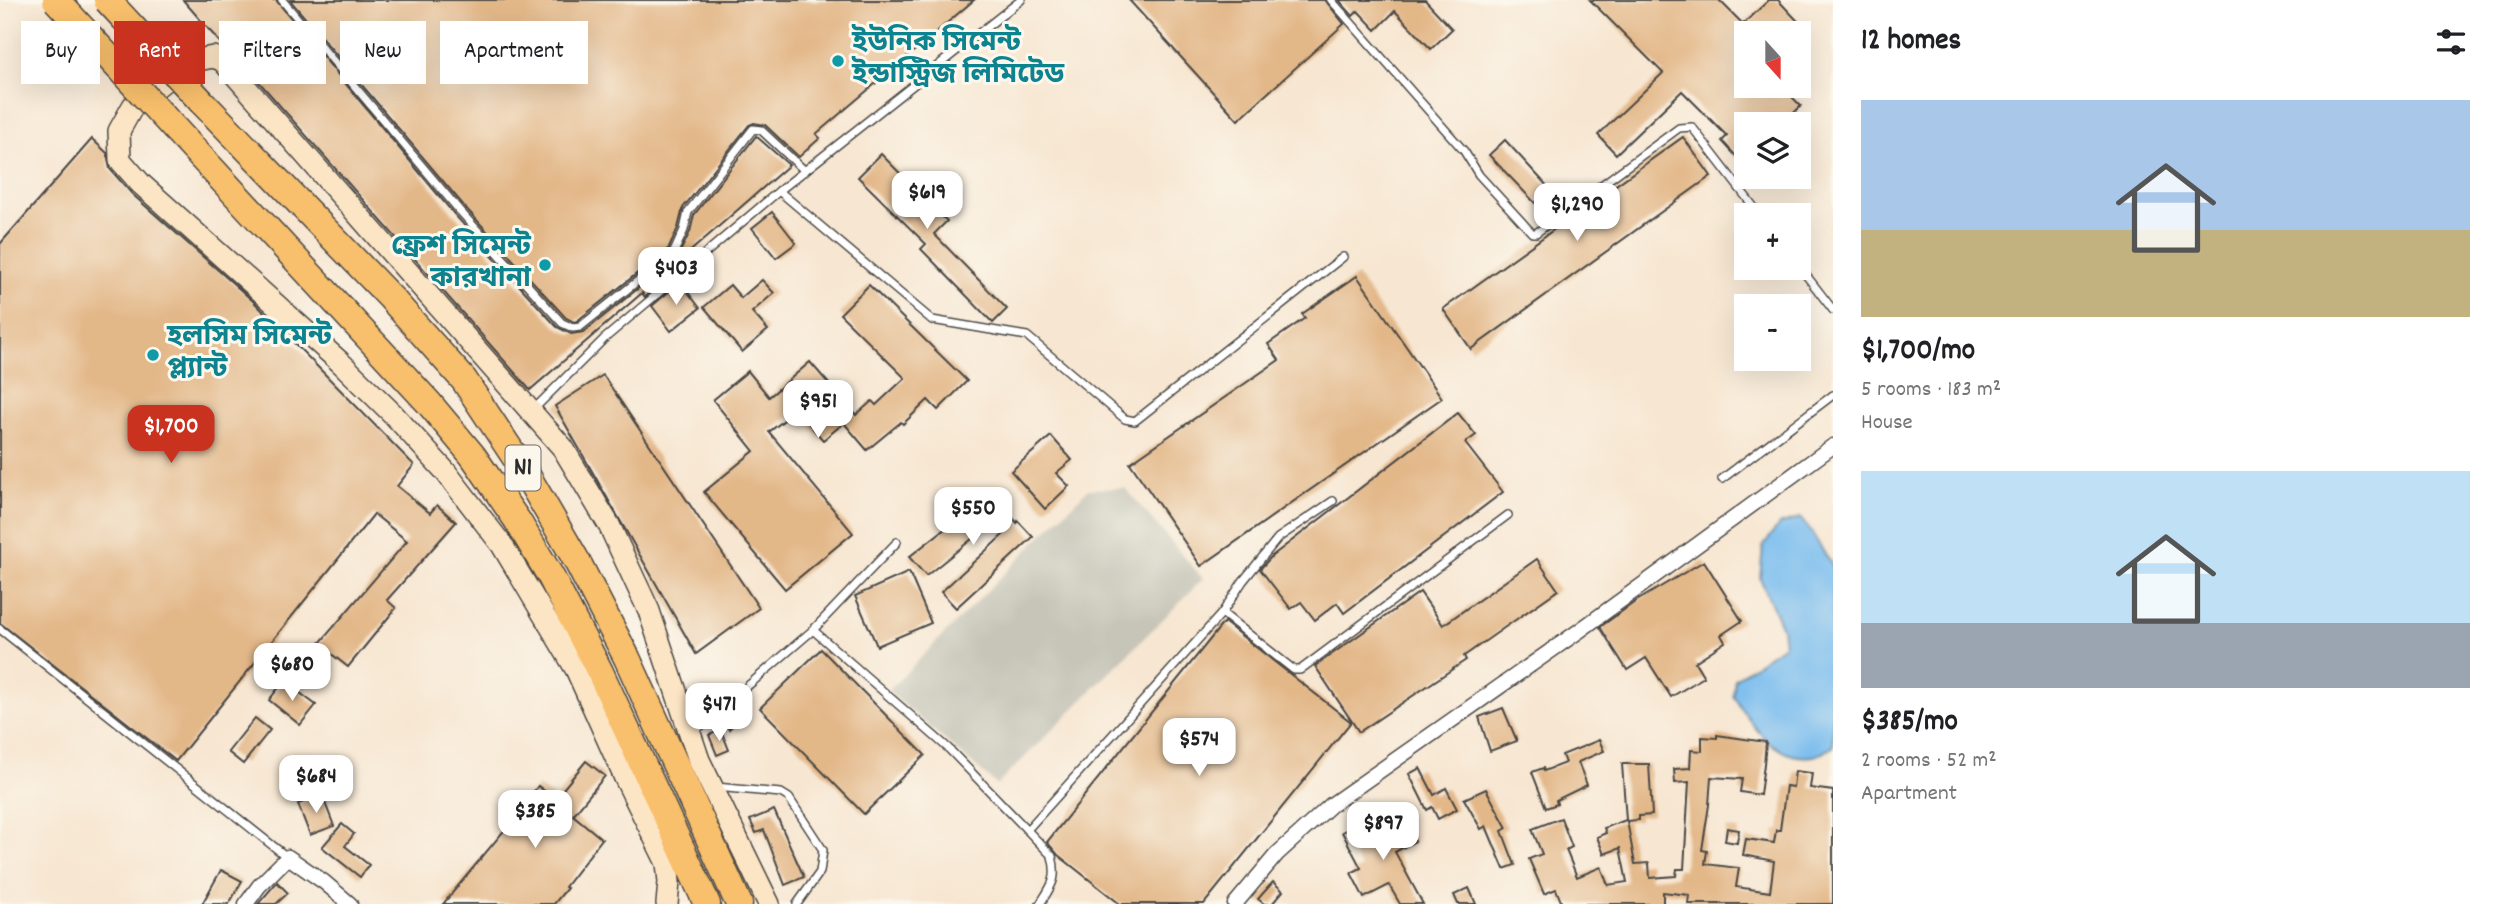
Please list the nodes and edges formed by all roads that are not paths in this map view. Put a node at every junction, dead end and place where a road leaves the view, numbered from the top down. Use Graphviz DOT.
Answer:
graph roads {
  1 [pos="56,0"];
  2 [pos="107,0"];
  3 [pos="282,0"];
  4 [pos="1021,0"];
  5 [pos="1331,0"];
  6 [pos="805,171"];
  7 [pos="779,191"];
  8 [pos="1751,203"];
  9 [pos="1343,257"];
  10 [pos="1810,280"];
  11 [pos="1833,310"];
  12 [pos="1833,395"];
  13 [pos="531,412"];
  14 [pos="1833,446"];
  15 [pos="1722,478"];
  16 [pos="1333,502"];
  17 [pos="1508,515"];
  18 [pos="897,542"];
  19 [pos="1222,613"];
  20 [pos="0,629"];
  21 [pos="813,630"];
  22 [pos="691,735"];
  23 [pos="712,787"];
  24 [pos="1027,830"];
  25 [pos="288,858"];
  26 [pos="246,904"];
  27 [pos="350,904"];
  28 [pos="667,904"];
  29 [pos="707,904"];
  30 [pos="739,904"];
  31 [pos="769,904"];
  32 [pos="797,904"];
  33 [pos="1040,904"];
  34 [pos="1235,904"];
  1 -- 29 [label="highway, N1, bridge"];
  2 -- 30 [label="highway, N1, bridge"];
  3 -- 6 [label="lane"];
  4 -- 6 [label="lane"];
  5 -- 8 [label="lane"];
  6 -- 7 [label="lane"];
  7 -- 9 [label="lane"];
  7 -- 13 [label="lane"];
  10 -- 11 [label="lane"];
  12 -- 15 [label="lane"];
  13 -- 22 [label="street"];
  13 -- 28 [label="street"];
  14 -- 34 [label="street"];
  16 -- 19 [label="lane"];
  17 -- 19 [label="lane"];
  18 -- 21 [label="lane"];
  19 -- 24 [label="lane"];
  20 -- 25 [label="lane"];
  21 -- 22 [label="lane"];
  21 -- 24 [label="lane"];
  22 -- 23 [label="street"];
  23 -- 31 [label="street"];
  23 -- 32 [label="lane"];
  24 -- 33 [label="lane"];
  25 -- 26 [label="street"];
  25 -- 27 [label="street"];
}
